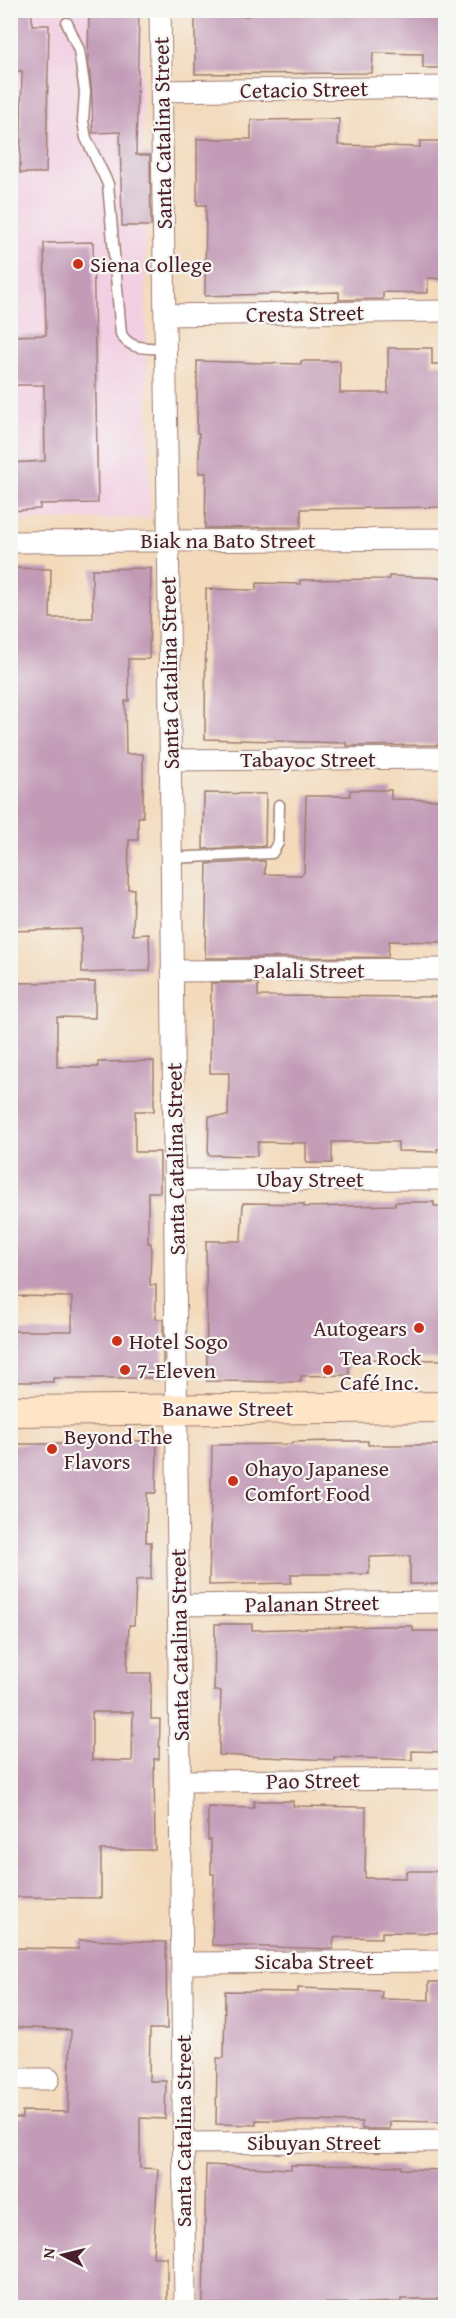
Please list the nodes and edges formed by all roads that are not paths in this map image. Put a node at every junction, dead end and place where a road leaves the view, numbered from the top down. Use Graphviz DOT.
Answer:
graph roads {
  1 [pos="160,10"];
  2 [pos="67,23"];
  3 [pos="446,87"];
  4 [pos="162,91"];
  5 [pos="446,311"];
  6 [pos="165,315"];
  7 [pos="165,349"];
  8 [pos="446,539"];
  9 [pos="167,541"];
  10 [pos="10,542"];
  11 [pos="446,758"];
  12 [pos="170,760"];
  13 [pos="279,805"];
  14 [pos="171,858"];
  15 [pos="446,969"];
  16 [pos="172,971"];
  17 [pos="446,1179"];
  18 [pos="175,1180"];
  19 [pos="446,1407"];
  20 [pos="177,1408"];
  21 [pos="10,1411"];
  22 [pos="446,1602"];
  23 [pos="179,1605"];
  24 [pos="446,1779"];
  25 [pos="181,1781"];
  26 [pos="446,1961"];
  27 [pos="182,1963"];
  28 [pos="10,2079"];
  29 [pos="49,2079"];
  30 [pos="446,2141"];
  31 [pos="183,2143"];
  32 [pos="185,2307"];
  1 -- 4 [label="street, Santa Catalina Street"];
  2 -- 7 [label="lane"];
  3 -- 4 [label="street, Cetacio Street"];
  4 -- 6 [label="street, Santa Catalina Street"];
  5 -- 6 [label="street, Cresta Street"];
  6 -- 7 [label="street, Santa Catalina Street"];
  7 -- 9 [label="street, Santa Catalina Street"];
  8 -- 9 [label="street, Biak na Bato Street"];
  9 -- 10 [label="street, Biak na Bato Street"];
  9 -- 12 [label="street, Santa Catalina Street"];
  11 -- 12 [label="street, Tabayoc Street"];
  12 -- 14 [label="street, Santa Catalina Street"];
  13 -- 14 [label="lane"];
  14 -- 16 [label="street, Santa Catalina Street"];
  15 -- 16 [label="street, Palali Street"];
  16 -- 18 [label="street, Santa Catalina Street"];
  17 -- 18 [label="street, Ubay Street"];
  18 -- 20 [label="street, Santa Catalina Street"];
  19 -- 20 [label="main road, Banawe Street"];
  20 -- 21 [label="main road, Banawe Street"];
  20 -- 23 [label="street, Santa Catalina Street"];
  22 -- 23 [label="street, Palanan Street"];
  23 -- 25 [label="street, Santa Catalina Street"];
  24 -- 25 [label="street, Pao Street"];
  25 -- 27 [label="street, Santa Catalina Street"];
  26 -- 27 [label="street, Sicaba Street"];
  27 -- 31 [label="street, Santa Catalina Street"];
  28 -- 29 [label="street"];
  30 -- 31 [label="street, Sibuyan Street"];
  31 -- 32 [label="street, Santa Catalina Street"];
}
